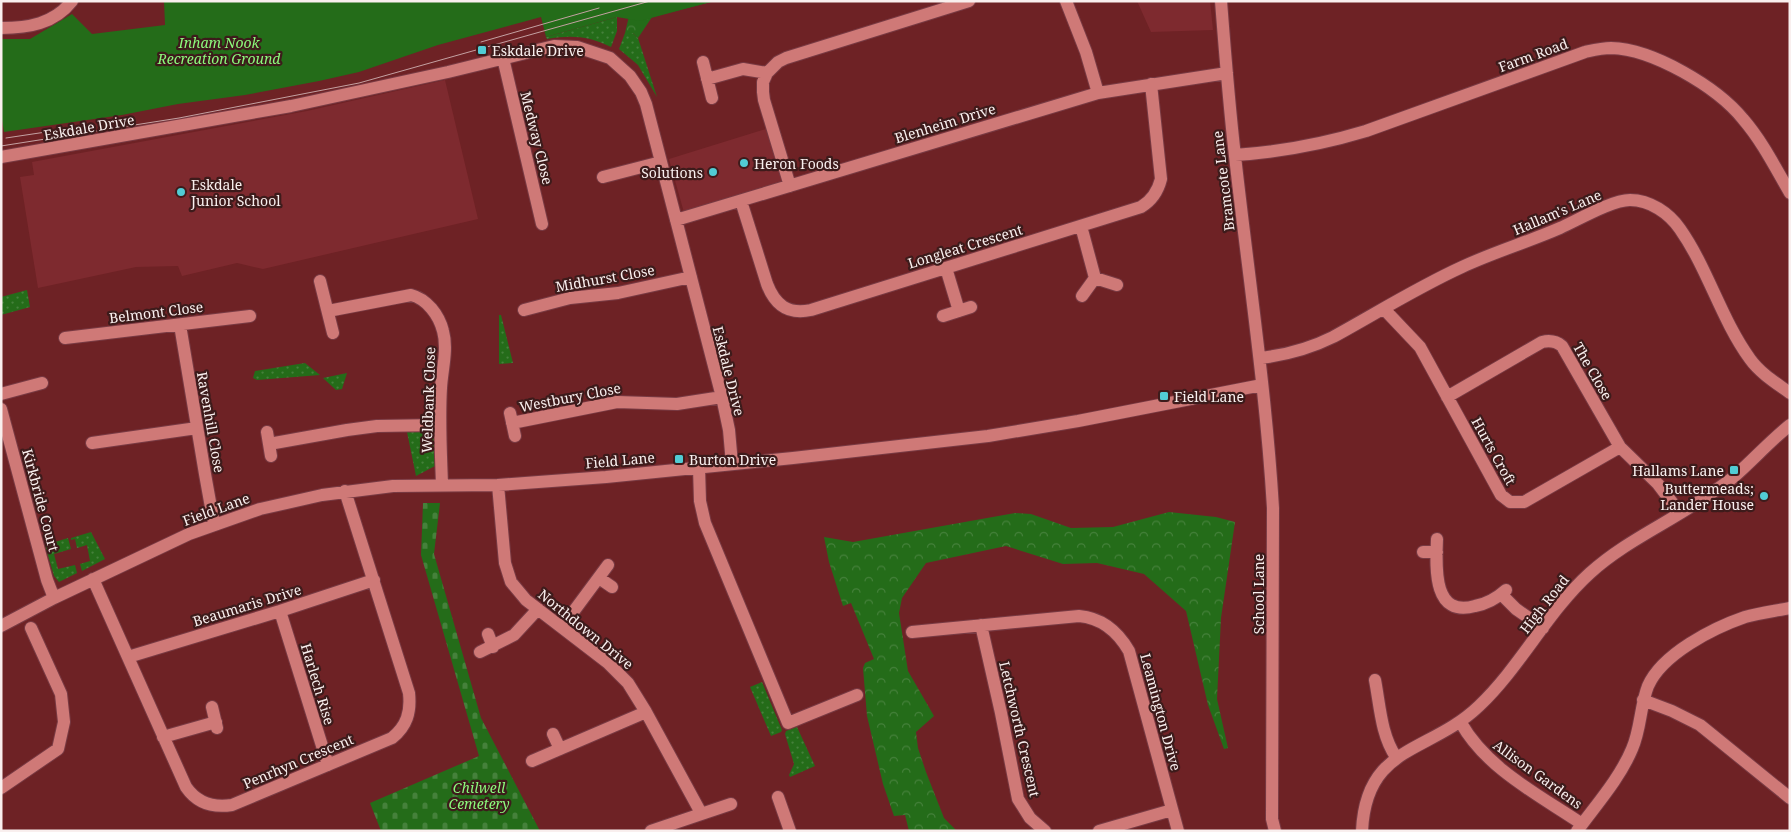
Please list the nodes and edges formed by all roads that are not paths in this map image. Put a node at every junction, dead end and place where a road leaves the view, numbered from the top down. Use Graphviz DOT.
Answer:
graph roads {
  1 [pos="969,1"];
  2 [pos="1066,1"];
  3 [pos="1221,1"];
  4 [pos="71,2"];
  5 [pos="1,28"];
  6 [pos="503,58"];
  7 [pos="702,62"];
  8 [pos="767,73"];
  9 [pos="1227,73"];
  10 [pos="707,79"];
  11 [pos="1150,84"];
  12 [pos="1098,93"];
  13 [pos="712,98"];
  14 [pos="1235,155"];
  15 [pos="1,157"];
  16 [pos="661,162"];
  17 [pos="604,177"];
  18 [pos="790,186"];
  19 [pos="1790,193"];
  20 [pos="741,201"];
  21 [pos="676,220"];
  22 [pos="542,224"];
  23 [pos="1081,226"];
  24 [pos="946,268"];
  25 [pos="691,277"];
  26 [pos="1095,278"];
  27 [pos="320,281"];
  28 [pos="1117,285"];
  29 [pos="1082,296"];
  30 [pos="1384,309"];
  31 [pos="524,310"];
  32 [pos="328,311"];
  33 [pos="250,316"];
  34 [pos="943,316"];
  35 [pos="180,325"];
  36 [pos="333,333"];
  37 [pos="65,338"];
  38 [pos="1260,358"];
  39 [pos="42,382"];
  40 [pos="1262,385"];
  41 [pos="1790,393"];
  42 [pos="1,394"];
  43 [pos="722,397"];
  44 [pos="1447,397"];
  45 [pos="1,409"];
  46 [pos="440,425"];
  47 [pos="1790,425"];
  48 [pos="197,428"];
  49 [pos="515,436"];
  50 [pos="92,443"];
  51 [pos="269,444"];
  52 [pos="1620,447"];
  53 [pos="732,464"];
  54 [pos="699,468"];
  55 [pos="442,485"];
  56 [pos="498,485"];
  57 [pos="346,491"];
  58 [pos="1680,513"];
  59 [pos="214,524"];
  60 [pos="1423,552"];
  61 [pos="608,565"];
  62 [pos="599,578"];
  63 [pos="93,579"];
  64 [pos="374,580"];
  65 [pos="612,587"];
  66 [pos="54,598"];
  67 [pos="1790,608"];
  68 [pos="538,610"];
  69 [pos="280,611"];
  70 [pos="981,625"];
  71 [pos="1,626"];
  72 [pos="562,627"];
  73 [pos="32,628"];
  74 [pos="1543,628"];
  75 [pos="912,632"];
  76 [pos="488,634"];
  77 [pos="493,647"];
  78 [pos="480,652"];
  79 [pos="128,657"];
  80 [pos="1375,680"];
  81 [pos="858,695"];
  82 [pos="1643,700"];
  83 [pos="212,706"];
  84 [pos="646,712"];
  85 [pos="1461,722"];
  86 [pos="553,734"];
  87 [pos="163,737"];
  88 [pos="560,748"];
  89 [pos="1396,757"];
  90 [pos="532,760"];
  91 [pos="328,766"];
  92 [pos="1,788"];
  93 [pos="778,798"];
  94 [pos="1790,798"];
  95 [pos="731,804"];
  96 [pos="1172,810"];
  97 [pos="701,812"];
  98 [pos="1580,827"];
  99 [pos="651,831"];
  100 [pos="790,831"];
  101 [pos="1044,831"];
  102 [pos="1099,831"];
  103 [pos="1178,831"];
  104 [pos="1275,831"];
  105 [pos="1362,831"];
  1 -- 8 [label="street"];
  2 -- 12 [label="street"];
  3 -- 9 [label="street, Bramcote Lane"];
  4 -- 5 [label="street"];
  6 -- 15 [label="street, Eskdale Drive"];
  6 -- 16 [label="street, Eskdale Drive"];
  6 -- 22 [label="street, Medway Close"];
  7 -- 10 [label="street"];
  8 -- 10 [label="street"];
  8 -- 18 [label="street"];
  9 -- 11 [label="street, Blenheim Drive"];
  9 -- 14 [label="street, Bramcote Lane"];
  10 -- 13 [label="street"];
  11 -- 12 [label="street, Blenheim Drive"];
  11 -- 23 [label="street, Longleat Crescent"];
  12 -- 18 [label="street, Blenheim Drive"];
  14 -- 19 [label="street, Farm Road"];
  14 -- 38 [label="street, Bramcote Lane"];
  16 -- 17 [label="street"];
  16 -- 21 [label="street, Eskdale Drive"];
  18 -- 20 [label="street, Blenheim Drive"];
  20 -- 21 [label="street, Blenheim Drive"];
  20 -- 24 [label="street, Longleat Crescent"];
  21 -- 25 [label="street, Eskdale Drive"];
  23 -- 24 [label="street, Longleat Crescent"];
  23 -- 26 [label="street"];
  24 -- 34 [label="street"];
  25 -- 31 [label="street, Midhurst Close"];
  25 -- 43 [label="street, Eskdale Drive"];
  26 -- 28 [label="street"];
  26 -- 29 [label="street"];
  27 -- 32 [label="street"];
  30 -- 38 [label="street, Hallam's Lane"];
  30 -- 41 [label="street, Hallam's Lane"];
  30 -- 44 [label="street, Hurts Croft"];
  32 -- 36 [label="street"];
  32 -- 46 [label="street, Weldbank Close"];
  33 -- 35 [label="street, Belmont Close"];
  35 -- 37 [label="street, Belmont Close"];
  35 -- 48 [label="street, Ravenhill Close"];
  38 -- 40 [label="street, School Lane"];
  39 -- 42 [label="street"];
  40 -- 53 [label="street, Field Lane"];
  40 -- 104 [label="street, School Lane"];
  43 -- 49 [label="street, Westbury Close"];
  43 -- 53 [label="street, Eskdale Drive"];
  44 -- 52 [label="street, The Close"];
  44 -- 52 [label="street, Hurts Croft"];
  45 -- 66 [label="street, Kirkbride Court"];
  46 -- 51 [label="street"];
  46 -- 55 [label="street, Weldbank Close"];
  47 -- 58 [label="street, High Road"];
  48 -- 50 [label="street"];
  48 -- 59 [label="street, Ravenhill Close"];
  52 -- 58 [label="street, The Close"];
  53 -- 54 [label="street, Field Lane"];
  54 -- 56 [label="street, Field Lane"];
  54 -- 81 [label="street"];
  55 -- 56 [label="street, Field Lane"];
  55 -- 57 [label="street, Field Lane"];
  56 -- 68 [label="street, Northdown Drive"];
  57 -- 59 [label="street, Field Lane"];
  57 -- 64 [label="street, Penrhyn Crescent"];
  58 -- 74 [label="street, High Road"];
  59 -- 63 [label="street, Field Lane"];
  60 -- 74 [label="street"];
  61 -- 62 [label="street"];
  62 -- 65 [label="street"];
  62 -- 72 [label="street"];
  63 -- 66 [label="street, Field Lane"];
  63 -- 79 [label="street, Penrhyn Crescent"];
  64 -- 69 [label="street, Beaumaris Drive"];
  64 -- 91 [label="street, Penrhyn Crescent"];
  66 -- 71 [label="street, Field Lane"];
  67 -- 82 [label="street, Allison Gardens"];
  68 -- 72 [label="street, Northdown Drive"];
  68 -- 77 [label="street"];
  69 -- 79 [label="street, Beaumaris Drive"];
  69 -- 91 [label="street, Harlech Rise"];
  70 -- 75 [label="street, Leamington Drive"];
  70 -- 96 [label="street, Leamington Drive"];
  70 -- 101 [label="street, Letchworth Crescent"];
  72 -- 84 [label="street, Northdown Drive"];
  73 -- 92 [label="street"];
  74 -- 85 [label="street, High Road"];
  76 -- 77 [label="street"];
  77 -- 78 [label="street"];
  79 -- 87 [label="street, Penrhyn Crescent"];
  80 -- 89 [label="street"];
  82 -- 94 [label="street"];
  82 -- 98 [label="street, Allison Gardens"];
  83 -- 87 [label="street"];
  84 -- 88 [label="street"];
  84 -- 97 [label="street, Northdown Drive"];
  85 -- 89 [label="street, High Road"];
  85 -- 98 [label="street, Allison Gardens"];
  86 -- 88 [label="street"];
  87 -- 91 [label="street, Penrhyn Crescent"];
  88 -- 90 [label="street"];
  89 -- 105 [label="street, High Road"];
  93 -- 100 [label="street"];
  95 -- 97 [label="street"];
  96 -- 102 [label="street"];
  96 -- 103 [label="street, Leamington Drive"];
  97 -- 99 [label="street"];
}
